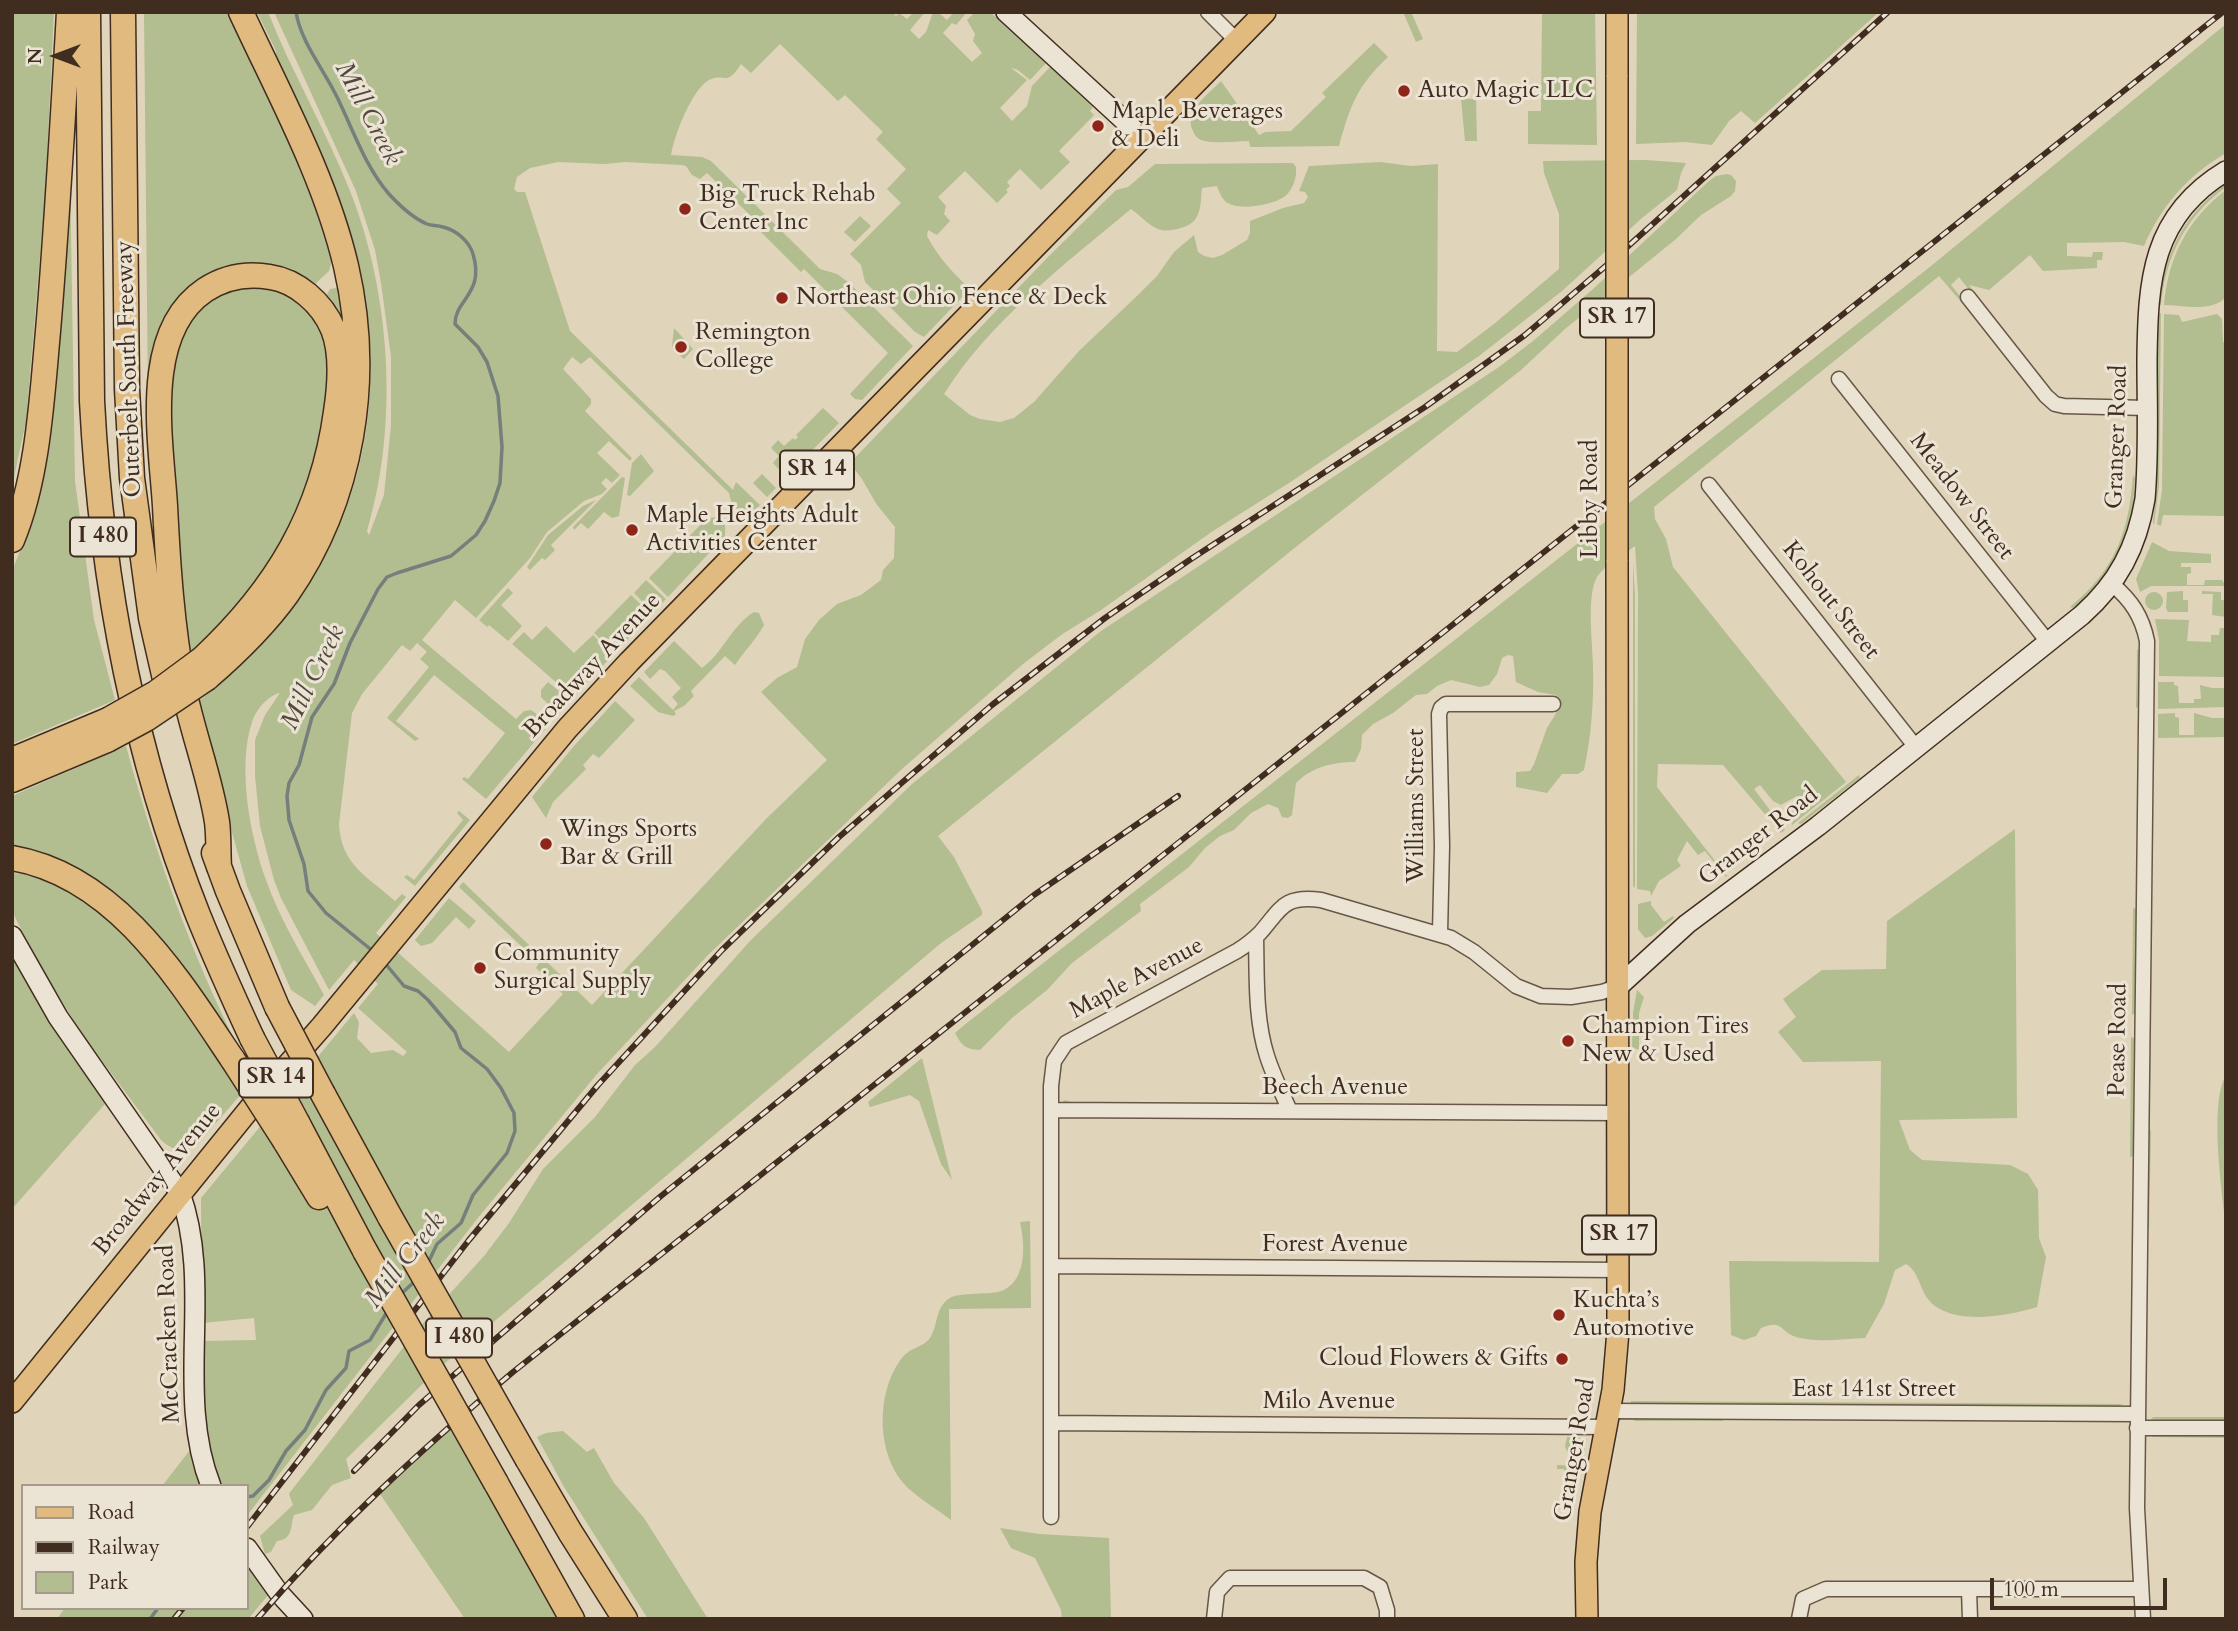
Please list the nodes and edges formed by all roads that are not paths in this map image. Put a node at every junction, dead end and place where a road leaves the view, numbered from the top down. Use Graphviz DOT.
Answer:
graph roads {
  1 [pos="69,12"];
  2 [pos="88,12"];
  3 [pos="123,12"];
  4 [pos="241,12"];
  5 [pos="1006,12"];
  6 [pos="1208,12"];
  7 [pos="1265,12"];
  8 [pos="1616,12"];
  9 [pos="1237,41"];
  10 [pos="1142,137"];
  11 [pos="2226,171"];
  12 [pos="1968,297"];
  13 [pos="1839,379"];
  14 [pos="2147,408"];
  15 [pos="1709,485"];
  16 [pos="12,540"];
  17 [pos="2112,584"];
  18 [pos="2048,642"];
  19 [pos="204,669"];
  20 [pos="1553,704"];
  21 [pos="108,730"];
  22 [pos="1915,746"];
  23 [pos="12,760"];
  24 [pos="12,780"];
  25 [pos="16,859"];
  26 [pos="219,867"];
  27 [pos="1440,933"];
  28 [pos="12,936"];
  29 [pos="1256,937"];
  30 [pos="1619,986"];
  31 [pos="1051,1110"];
  32 [pos="1290,1111"];
  33 [pos="1619,1113"];
  34 [pos="291,1133"];
  35 [pos="180,1193"];
  36 [pos="1051,1265"];
  37 [pos="1619,1270"];
  38 [pos="12,1402"];
  39 [pos="1608,1419"];
  40 [pos="2137,1421"];
  41 [pos="1051,1423"];
  42 [pos="2226,1428"];
  43 [pos="210,1484"];
  44 [pos="1051,1517"];
  45 [pos="248,1549"];
  46 [pos="1969,1590"];
  47 [pos="2141,1590"];
  48 [pos="303,1619"];
  49 [pos="572,1619"];
  50 [pos="625,1619"];
  51 [pos="1214,1619"];
  52 [pos="1387,1619"];
  53 [pos="1587,1619"];
  54 [pos="1799,1619"];
  55 [pos="1970,1619"];
  56 [pos="2143,1619"];
  1 -- 16 [label="highway"];
  2 -- 34 [label="highway, Outerbelt South Freeway / I 480, bridge"];
  3 -- 26 [label="highway, Outerbelt South Freeway / I 480"];
  4 -- 19 [label="highway"];
  5 -- 10 [label="street"];
  6 -- 9 [label="street"];
  7 -- 9 [label="main road, Broadway Avenue / SR 14"];
  8 -- 30 [label="main road, Libby Road / SR 17, bridge"];
  9 -- 10 [label="main road, Broadway Avenue / SR 14"];
  10 -- 35 [label="main road, Broadway Avenue / SR 14"];
  11 -- 14 [label="street, Granger Road"];
  12 -- 14 [label="street"];
  13 -- 18 [label="street, Meadow Street"];
  14 -- 17 [label="street, Granger Road"];
  15 -- 22 [label="street, Kohout Street"];
  17 -- 18 [label="street, Granger Road"];
  17 -- 40 [label="street, Pease Road"];
  18 -- 22 [label="street, Granger Road"];
  19 -- 21 [label="highway, bridge"];
  19 -- 26 [label="highway"];
  20 -- 27 [label="street, Williams Street"];
  21 -- 23 [label="highway"];
  21 -- 24 [label="highway"];
  22 -- 30 [label="street, Granger Road"];
  25 -- 34 [label="highway, bridge"];
  26 -- 50 [label="highway, Outerbelt South Freeway / I 480, bridge"];
  27 -- 29 [label="street, Maple Avenue"];
  27 -- 30 [label="street, Maple Avenue"];
  28 -- 35 [label="street, McCracken Road"];
  29 -- 31 [label="street, Maple Avenue"];
  29 -- 32 [label="street"];
  30 -- 33 [label="main road, Granger Road / SR 17"];
  31 -- 32 [label="street, Beech Avenue"];
  31 -- 36 [label="street, Maple Avenue"];
  32 -- 33 [label="street, Beech Avenue"];
  33 -- 37 [label="main road, Granger Road / SR 17"];
  34 -- 49 [label="highway, I 480, bridge"];
  35 -- 38 [label="main road, Broadway Avenue / SR 14"];
  35 -- 43 [label="street, McCracken Road"];
  36 -- 37 [label="street, Forest Avenue"];
  36 -- 41 [label="street, Maple Avenue"];
  37 -- 39 [label="main road, Granger Road / SR 17"];
  39 -- 40 [label="street, East 141st Street"];
  39 -- 41 [label="street, Milo Avenue"];
  39 -- 53 [label="main road, Granger Road / SR 17"];
  40 -- 42 [label="street, East 141st Street"];
  40 -- 47 [label="street, Pease Road"];
  41 -- 44 [label="street, Maple Avenue"];
  45 -- 48 [label="street"];
  46 -- 47 [label="street"];
  46 -- 54 [label="street"];
  46 -- 55 [label="street"];
  47 -- 56 [label="street, Pease Road"];
  51 -- 52 [label="street"];
}
